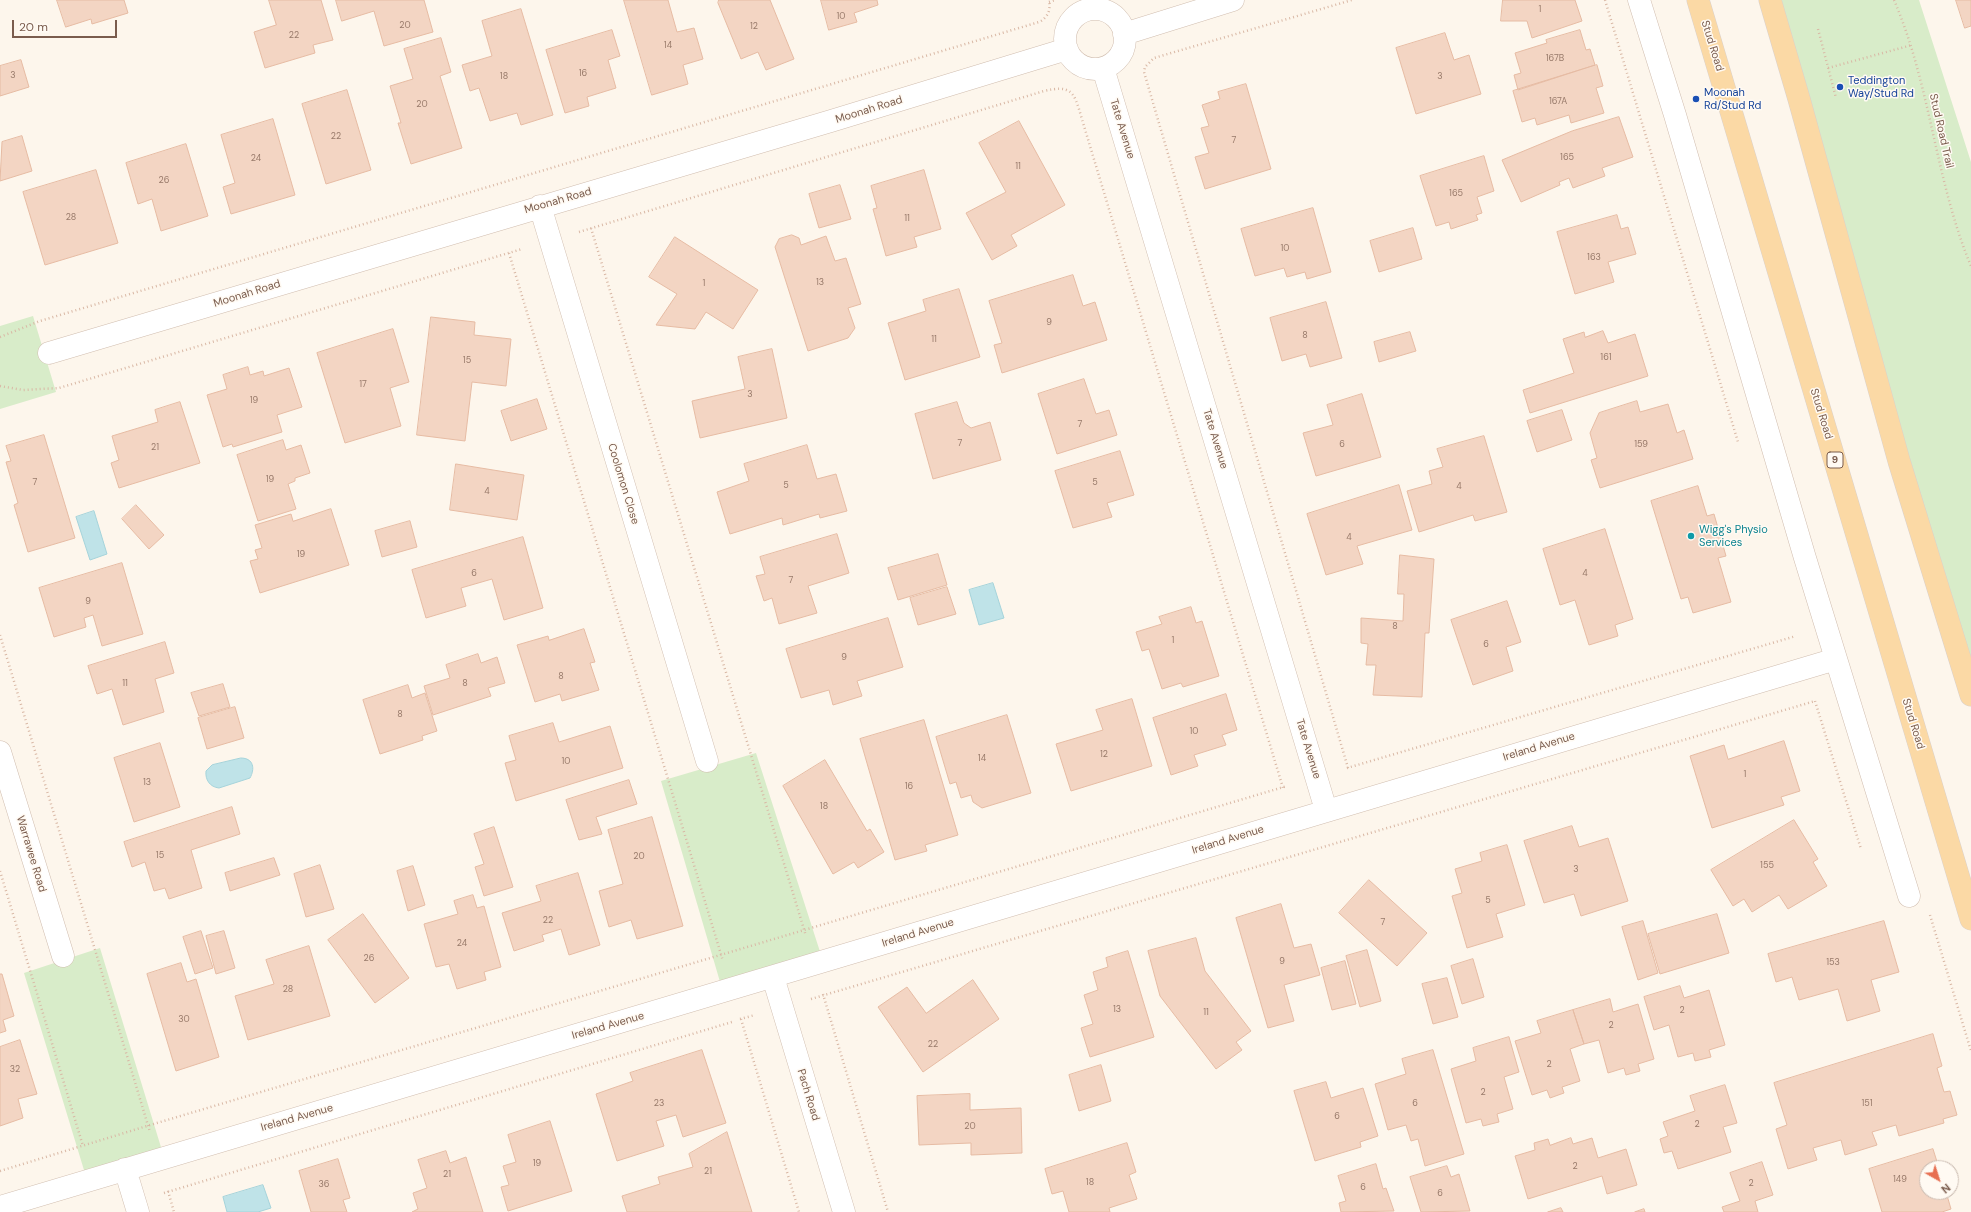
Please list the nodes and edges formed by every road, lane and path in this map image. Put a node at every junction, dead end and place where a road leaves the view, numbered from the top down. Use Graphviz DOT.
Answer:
graph roads {
  1 [pos="1055,0"];
  2 [pos="1233,0"];
  3 [pos="1352,0"];
  4 [pos="1604,0"];
  5 [pos="1639,0"];
  6 [pos="1698,0"];
  7 [pos="1770,0"];
  8 [pos="1894,0"];
  9 [pos="1049,1"];
  10 [pos="1085,6"];
  11 [pos="1818,29"];
  12 [pos="1124,34"];
  13 [pos="1912,45"];
  14 [pos="1067,49"];
  15 [pos="1103,68"];
  16 [pos="1828,68"];
  17 [pos="1836,98"];
  18 [pos="540,206"];
  19 [pos="591,228"];
  20 [pos="574,234"];
  21 [pos="526,248"];
  22 [pos="509,253"];
  23 [pos="1971,266"];
  24 [pos="0,337"];
  25 [pos="48,353"];
  26 [pos="0,386"];
  27 [pos="1738,445"];
  28 [pos="0,635"];
  29 [pos="1796,636"];
  30 [pos="1836,659"];
  31 [pos="1971,695"];
  32 [pos="1815,701"];
  33 [pos="0,752"];
  34 [pos="707,760"];
  35 [pos="1348,768"];
  36 [pos="1344,769"];
  37 [pos="1292,784"];
  38 [pos="1283,788"];
  39 [pos="1326,810"];
  40 [pos="0,871"];
  41 [pos="1909,896"];
  42 [pos="1929,911"];
  43 [pos="1971,919"];
  44 [pos="804,930"];
  45 [pos="807,941"];
  46 [pos="721,955"];
  47 [pos="63,956"];
  48 [pos="725,967"];
  49 [pos="773,977"];
  50 [pos="822,989"];
  51 [pos="824,995"];
  52 [pos="807,1000"];
  53 [pos="740,1014"];
  54 [pos="759,1014"];
  55 [pos="741,1019"];
  56 [pos="1971,1051"];
  57 [pos="147,1126"];
  58 [pos="151,1137"];
  59 [pos="83,1146"];
  60 [pos="125,1169"];
  61 [pos="0,1171"];
  62 [pos="167,1188"];
  63 [pos="168,1192"];
  64 [pos="159,1195"];
  65 [pos="0,1206"];
  66 [pos="138,1212"];
  67 [pos="174,1212"];
  68 [pos="799,1212"];
  69 [pos="844,1212"];
  70 [pos="888,1212"];
  1 -- 9 [label="path"];
  2 -- 12 [label="street"];
  3 -- 35 [label="path"];
  4 -- 27 [label="path"];
  5 -- 30 [label="street"];
  6 -- 43 [label="main road, Stud Road / 9"];
  7 -- 31 [label="main road"];
  8 -- 13 [label="path, Stud Road Trail"];
  9 -- 24 [label="path"];
  10 -- 12 [label="street"];
  10 -- 14 [label="street"];
  11 -- 16 [label="path"];
  12 -- 15 [label="street"];
  13 -- 16 [label="path"];
  13 -- 23 [label="path, Stud Road Trail"];
  14 -- 15 [label="street"];
  14 -- 18 [label="street, Moonah Road"];
  15 -- 39 [label="street, Tate Avenue"];
  16 -- 17 [label="path"];
  18 -- 25 [label="street, Moonah Road"];
  18 -- 34 [label="street, Coolomon Close"];
  19 -- 20 [label="path"];
  19 -- 38 [label="path"];
  19 -- 44 [label="path"];
  21 -- 22 [label="path"];
  22 -- 26 [label="path"];
  22 -- 46 [label="path"];
  28 -- 57 [label="path"];
  29 -- 35 [label="path"];
  30 -- 39 [label="street, Ireland Avenue"];
  30 -- 41 [label="street"];
  32 -- 51 [label="path"];
  33 -- 47 [label="street, Warrawee Road"];
  35 -- 36 [label="path"];
  37 -- 38 [label="path"];
  38 -- 44 [label="path"];
  39 -- 49 [label="street, Ireland Avenue"];
  40 -- 59 [label="path"];
  42 -- 56 [label="path"];
  44 -- 45 [label="path"];
  44 -- 46 [label="path"];
  46 -- 48 [label="path"];
  46 -- 57 [label="path"];
  49 -- 60 [label="street, Ireland Avenue"];
  49 -- 69 [label="street, Pach Road"];
  50 -- 51 [label="path"];
  51 -- 52 [label="path"];
  51 -- 70 [label="path"];
  53 -- 55 [label="path"];
  54 -- 55 [label="path"];
  55 -- 63 [label="path"];
  55 -- 68 [label="path"];
  57 -- 58 [label="path"];
  57 -- 59 [label="path"];
  59 -- 61 [label="path"];
  60 -- 65 [label="street, Ireland Avenue"];
  60 -- 66 [label="street"];
  62 -- 63 [label="path"];
  63 -- 64 [label="path"];
  63 -- 67 [label="path"];
}
